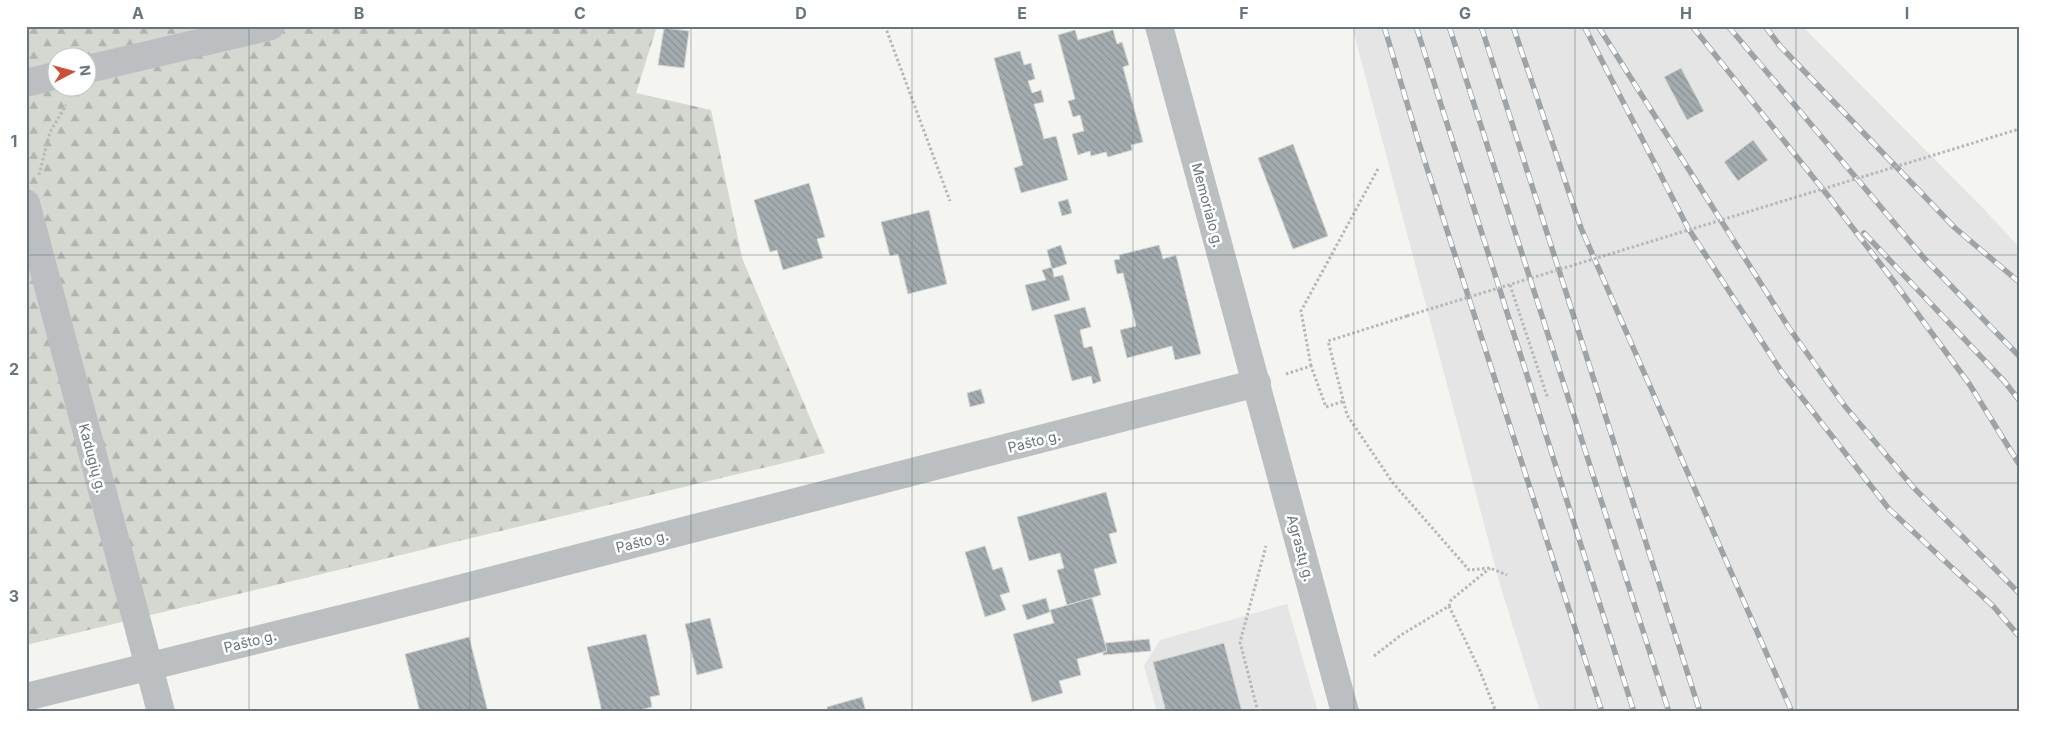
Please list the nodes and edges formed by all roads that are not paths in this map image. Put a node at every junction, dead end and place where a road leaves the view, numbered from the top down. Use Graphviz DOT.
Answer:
graph roads {
  1 [pos="271,26"];
  2 [pos="1159,26"];
  3 [pos="98,66"];
  4 [pos="48,78"];
  5 [pos="26,83"];
  6 [pos="28,208"];
  7 [pos="1257,383"];
  8 [pos="148,666"];
  9 [pos="26,696"];
  10 [pos="161,712"];
  11 [pos="1345,712"];
  1 -- 3 [label="street"];
  2 -- 7 [label="street, Memorialo g."];
  4 -- 5 [label="street"];
  6 -- 8 [label="street, Kadugių g."];
  7 -- 8 [label="street, Pašto g."];
  7 -- 11 [label="street, Agrastų g."];
  8 -- 9 [label="street, Pašto g."];
  8 -- 10 [label="street, Kadugių g."];
}
